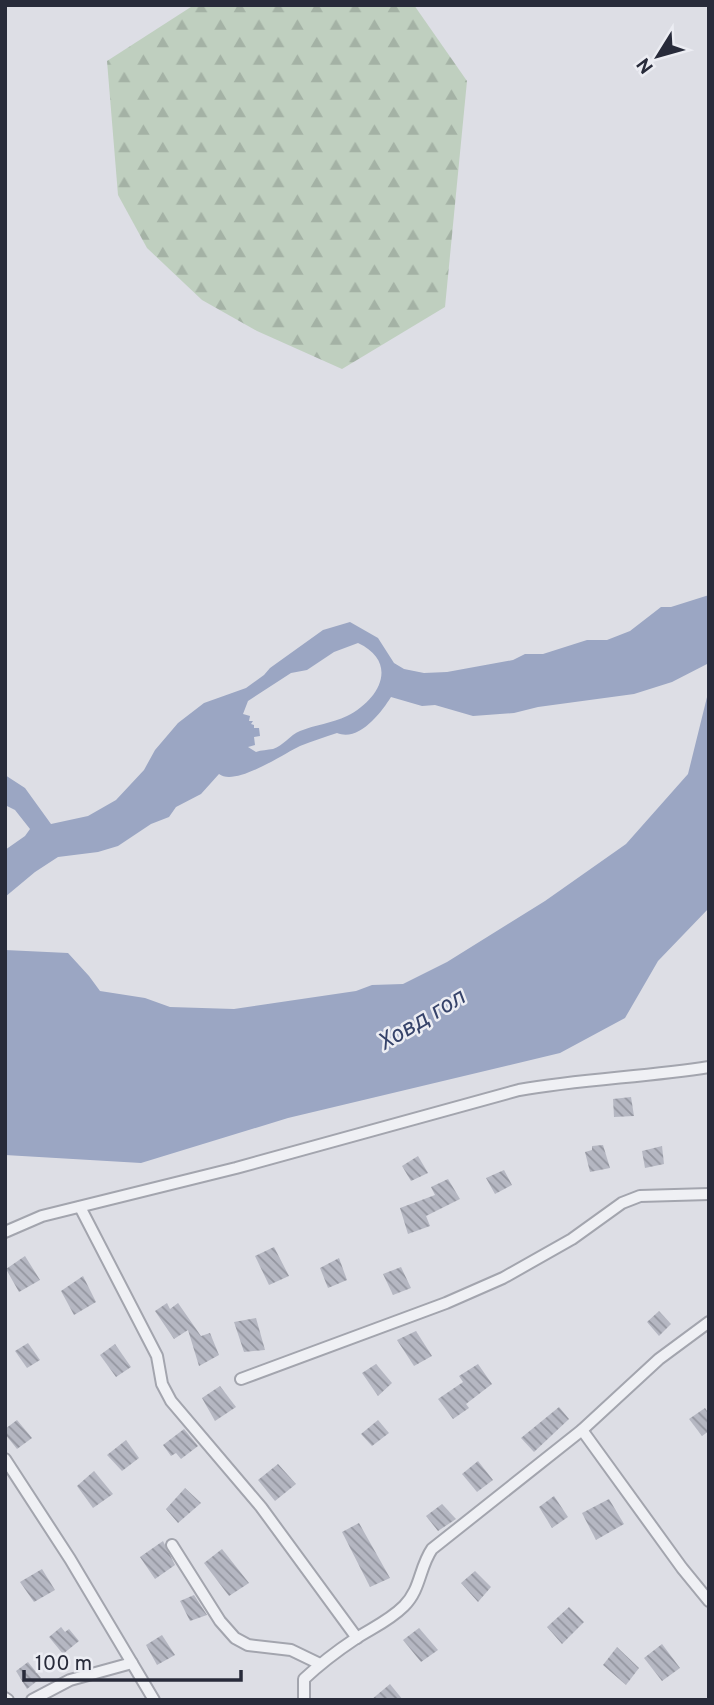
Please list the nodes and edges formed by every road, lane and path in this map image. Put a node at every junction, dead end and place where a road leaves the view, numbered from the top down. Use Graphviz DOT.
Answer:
graph roads {
  1 [pos="709,1067"];
  2 [pos="709,1194"];
  3 [pos="80,1207"];
  4 [pos="5,1232"];
  5 [pos="709,1322"];
  6 [pos="241,1379"];
  7 [pos="582,1430"];
  8 [pos="5,1459"];
  9 [pos="172,1545"];
  10 [pos="709,1601"];
  11 [pos="357,1638"];
  12 [pos="132,1663"];
  13 [pos="320,1664"];
  14 [pos="32,1700"];
  15 [pos="153,1700"];
  16 [pos="304,1700"];
  1 -- 3 [label="street"];
  2 -- 6 [label="street"];
  3 -- 4 [label="street"];
  3 -- 11 [label="street"];
  5 -- 7 [label="street"];
  7 -- 10 [label="street"];
  7 -- 11 [label="street"];
  8 -- 12 [label="street"];
  9 -- 13 [label="street"];
  11 -- 13 [label="street"];
  12 -- 14 [label="street"];
  12 -- 15 [label="street"];
  13 -- 16 [label="street"];
}
